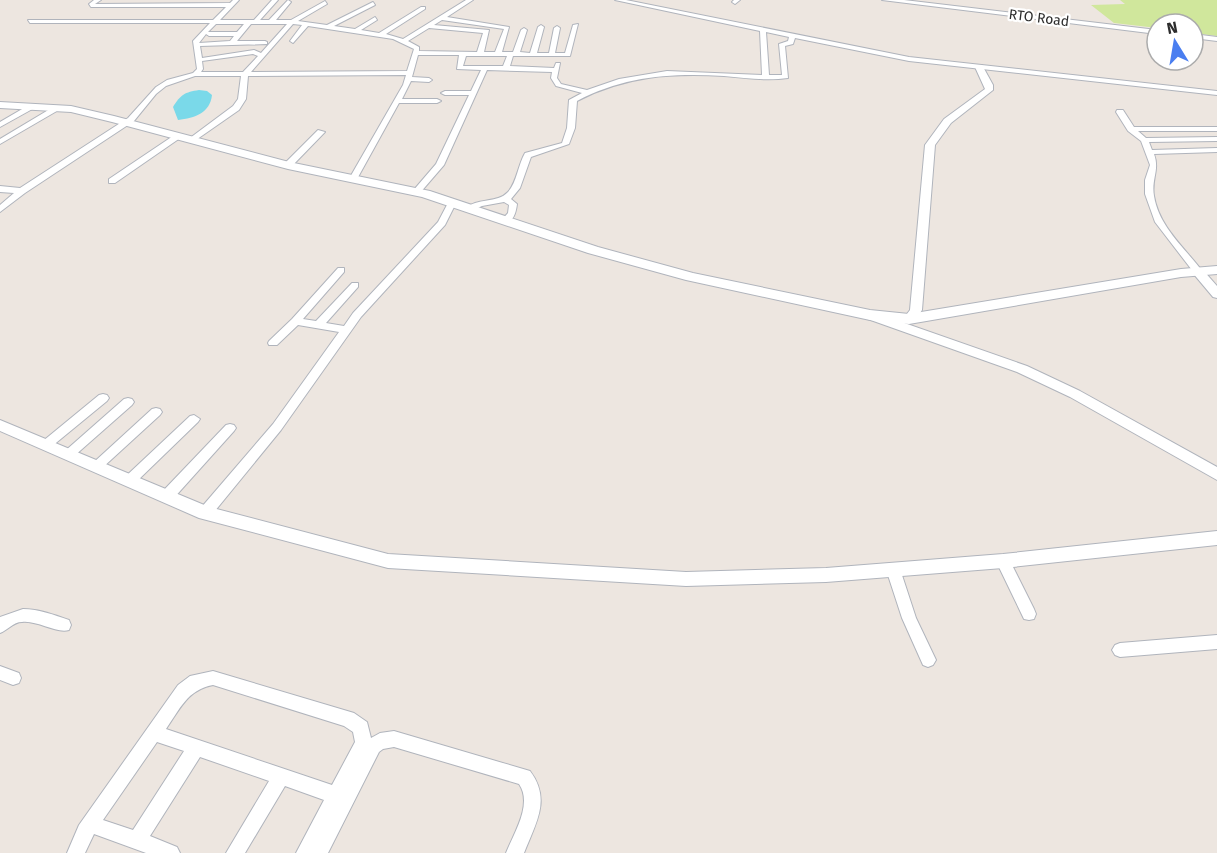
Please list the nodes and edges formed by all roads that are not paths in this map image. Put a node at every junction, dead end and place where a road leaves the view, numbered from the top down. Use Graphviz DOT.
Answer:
graph roads {
  1 [pos="98,0"];
  2 [pos="274,0"];
  3 [pos="470,0"];
  4 [pos="618,0"];
  5 [pos="886,0"];
  6 [pos="233,2"];
  7 [pos="288,2"];
  8 [pos="915,2"];
  9 [pos="325,3"];
  10 [pos="351,6"];
  11 [pos="423,8"];
  12 [pos="406,9"];
  13 [pos="449,13"];
  14 [pos="442,18"];
  15 [pos="375,19"];
  16 [pos="30,21"];
  17 [pos="252,22"];
  18 [pos="292,22"];
  19 [pos="307,23"];
  20 [pos="316,24"];
  21 [pos="270,25"];
  22 [pos="576,25"];
  23 [pos="330,26"];
  24 [pos="428,26"];
  25 [pos="541,27"];
  26 [pos="211,28"];
  27 [pos="507,28"];
  28 [pos="557,28"];
  29 [pos="344,29"];
  30 [pos="763,29"];
  31 [pos="524,30"];
  32 [pos="242,31"];
  33 [pos="356,31"];
  34 [pos="1145,31"];
  35 [pos="369,33"];
  36 [pos="380,35"];
  37 [pos="793,35"];
  38 [pos="293,41"];
  39 [pos="402,42"];
  40 [pos="232,43"];
  41 [pos="264,43"];
  42 [pos="201,44"];
  43 [pos="417,53"];
  44 [pos="463,53"];
  45 [pos="480,53"];
  46 [pos="258,54"];
  47 [pos="488,54"];
  48 [pos="498,54"];
  49 [pos="513,54"];
  50 [pos="533,54"];
  51 [pos="556,54"];
  52 [pos="198,60"];
  53 [pos="980,67"];
  54 [pos="483,68"];
  55 [pos="506,68"];
  56 [pos="556,70"];
  57 [pos="195,74"];
  58 [pos="246,74"];
  59 [pos="409,76"];
  60 [pos="766,77"];
  61 [pos="429,80"];
  62 [pos="587,92"];
  63 [pos="475,93"];
  64 [pos="1217,93"];
  65 [pos="399,97"];
  66 [pos="440,97"];
  67 [pos="471,102"];
  68 [pos="0,105"];
  69 [pos="32,106"];
  70 [pos="58,108"];
  71 [pos="1120,112"];
  72 [pos="126,122"];
  73 [pos="0,125"];
  74 [pos="1131,129"];
  75 [pos="1217,129"];
  76 [pos="321,132"];
  77 [pos="186,138"];
  78 [pos="1217,139"];
  79 [pos="1144,140"];
  80 [pos="0,142"];
  81 [pos="1217,150"];
  82 [pos="1149,152"];
  83 [pos="288,165"];
  84 [pos="353,179"];
  85 [pos="112,181"];
  86 [pos="0,189"];
  87 [pos="22,191"];
  88 [pos="416,192"];
  89 [pos="506,199"];
  90 [pos="452,203"];
  91 [pos="0,209"];
  92 [pos="469,209"];
  93 [pos="506,221"];
  94 [pos="341,270"];
  95 [pos="1217,270"];
  96 [pos="1198,272"];
  97 [pos="355,285"];
  98 [pos="1217,294"];
  99 [pos="870,315"];
  100 [pos="909,319"];
  101 [pos="296,321"];
  102 [pos="319,325"];
  103 [pos="346,330"];
  104 [pos="273,344"];
  105 [pos="103,398"];
  106 [pos="128,402"];
  107 [pos="156,412"];
  108 [pos="194,419"];
  109 [pos="0,425"];
  110 [pos="230,428"];
  111 [pos="47,444"];
  112 [pos="69,454"];
  113 [pos="97,466"];
  114 [pos="1217,474"];
  115 [pos="130,480"];
  116 [pos="167,496"];
  117 [pos="205,513"];
  118 [pos="1217,538"];
  119 [pos="1003,561"];
  120 [pos="892,569"];
  121 [pos="1029,614"];
  122 [pos="64,625"];
  123 [pos="0,626"];
  124 [pos="1217,642"];
  125 [pos="1120,650"];
  126 [pos="928,660"];
  127 [pos="154,733"];
  128 [pos="196,748"];
  129 [pos="281,776"];
  130 [pos="336,795"];
  131 [pos="90,824"];
  132 [pos="137,841"];
  133 [pos="76,853"];
  134 [pos="171,853"];
  135 [pos="235,853"];
  136 [pos="305,853"];
  137 [pos="318,853"];
  138 [pos="515,853"];
  1 -- 6 [label="street"];
  2 -- 17 [label="street"];
  3 -- 13 [label="street"];
  4 -- 30 [label="street"];
  5 -- 8 [label="street, RTO Road"];
  6 -- 26 [label="street"];
  7 -- 21 [label="street"];
  8 -- 34 [label="street, RTO Road"];
  9 -- 18 [label="street"];
  10 -- 20 [label="street"];
  11 -- 36 [label="street"];
  12 -- 35 [label="street"];
  13 -- 14 [label="street"];
  13 -- 27 [label="street"];
  14 -- 24 [label="street"];
  14 -- 27 [label="street"];
  15 -- 33 [label="street"];
  16 -- 26 [label="street"];
  17 -- 21 [label="street"];
  17 -- 26 [label="street"];
  17 -- 32 [label="street"];
  18 -- 19 [label="street"];
  18 -- 21 [label="street"];
  18 -- 58 [label="street"];
  19 -- 20 [label="street"];
  19 -- 38 [label="street"];
  20 -- 23 [label="street"];
  21 -- 32 [label="street"];
  22 -- 51 [label="street"];
  23 -- 29 [label="street"];
  23 -- 29 [label="street"];
  24 -- 39 [label="street"];
  24 -- 45 [label="street"];
  25 -- 50 [label="street"];
  26 -- 32 [label="street"];
  26 -- 52 [label="street"];
  27 -- 48 [label="street"];
  28 -- 51 [label="street"];
  29 -- 33 [label="street"];
  30 -- 37 [label="street"];
  30 -- 60 [label="street"];
  31 -- 49 [label="street"];
  32 -- 40 [label="street"];
  33 -- 35 [label="street"];
  35 -- 36 [label="street"];
  36 -- 39 [label="street"];
  37 -- 53 [label="street"];
  37 -- 60 [label="street"];
  39 -- 43 [label="street"];
  40 -- 41 [label="street"];
  40 -- 42 [label="street"];
  43 -- 44 [label="street"];
  43 -- 59 [label="street"];
  44 -- 45 [label="street"];
  44 -- 54 [label="street"];
  45 -- 47 [label="street"];
  46 -- 52 [label="street"];
  47 -- 48 [label="street"];
  47 -- 54 [label="street"];
  48 -- 49 [label="street"];
  49 -- 50 [label="street"];
  49 -- 55 [label="street"];
  50 -- 51 [label="street"];
  51 -- 56 [label="street"];
  52 -- 57 [label="street"];
  53 -- 64 [label="street"];
  53 -- 100 [label="street"];
  54 -- 55 [label="street"];
  54 -- 63 [label="street"];
  55 -- 56 [label="street"];
  56 -- 62 [label="street"];
  57 -- 58 [label="street"];
  57 -- 72 [label="street"];
  58 -- 59 [label="street"];
  58 -- 77 [label="street"];
  59 -- 61 [label="street"];
  59 -- 65 [label="street"];
  60 -- 62 [label="street"];
  62 -- 89 [label="street"];
  63 -- 66 [label="street"];
  63 -- 67 [label="street"];
  65 -- 66 [label="street"];
  65 -- 84 [label="street"];
  66 -- 67 [label="street"];
  67 -- 88 [label="street"];
  68 -- 69 [label="main road"];
  69 -- 70 [label="main road"];
  69 -- 73 [label="street"];
  70 -- 72 [label="main road"];
  70 -- 80 [label="street"];
  71 -- 74 [label="street"];
  72 -- 77 [label="main road"];
  72 -- 87 [label="street"];
  74 -- 75 [label="street"];
  74 -- 79 [label="street"];
  76 -- 83 [label="street"];
  77 -- 83 [label="main road"];
  77 -- 85 [label="street"];
  78 -- 79 [label="street"];
  79 -- 82 [label="street"];
  81 -- 82 [label="street"];
  82 -- 96 [label="street"];
  83 -- 84 [label="main road"];
  84 -- 88 [label="main road"];
  86 -- 87 [label="street"];
  87 -- 91 [label="street"];
  88 -- 90 [label="main road"];
  89 -- 92 [label="street"];
  89 -- 93 [label="street"];
  90 -- 92 [label="main road"];
  90 -- 103 [label="street"];
  92 -- 93 [label="main road"];
  93 -- 99 [label="main road"];
  94 -- 101 [label="street"];
  95 -- 96 [label="main road"];
  96 -- 98 [label="street"];
  96 -- 100 [label="main road"];
  97 -- 102 [label="street"];
  99 -- 100 [label="main road"];
  99 -- 114 [label="street"];
  101 -- 102 [label="street"];
  101 -- 104 [label="street"];
  102 -- 103 [label="street"];
  103 -- 117 [label="street"];
  105 -- 111 [label="street"];
  106 -- 112 [label="street"];
  107 -- 113 [label="street"];
  108 -- 115 [label="street"];
  109 -- 111 [label="street"];
  110 -- 116 [label="street"];
  111 -- 112 [label="street"];
  112 -- 113 [label="street"];
  113 -- 115 [label="street"];
  115 -- 116 [label="street"];
  116 -- 117 [label="street"];
  117 -- 120 [label="street"];
  118 -- 119 [label="street"];
  119 -- 120 [label="street"];
  119 -- 121 [label="street"];
  120 -- 126 [label="street"];
  122 -- 123 [label="street"];
  124 -- 125 [label="street"];
  127 -- 128 [label="street"];
  127 -- 130 [label="street"];
  127 -- 131 [label="street"];
  128 -- 129 [label="street"];
  128 -- 132 [label="street"];
  129 -- 130 [label="street"];
  129 -- 135 [label="street"];
  130 -- 136 [label="street"];
  131 -- 132 [label="street"];
  131 -- 133 [label="street"];
  132 -- 134 [label="street"];
  137 -- 138 [label="street"];
}
